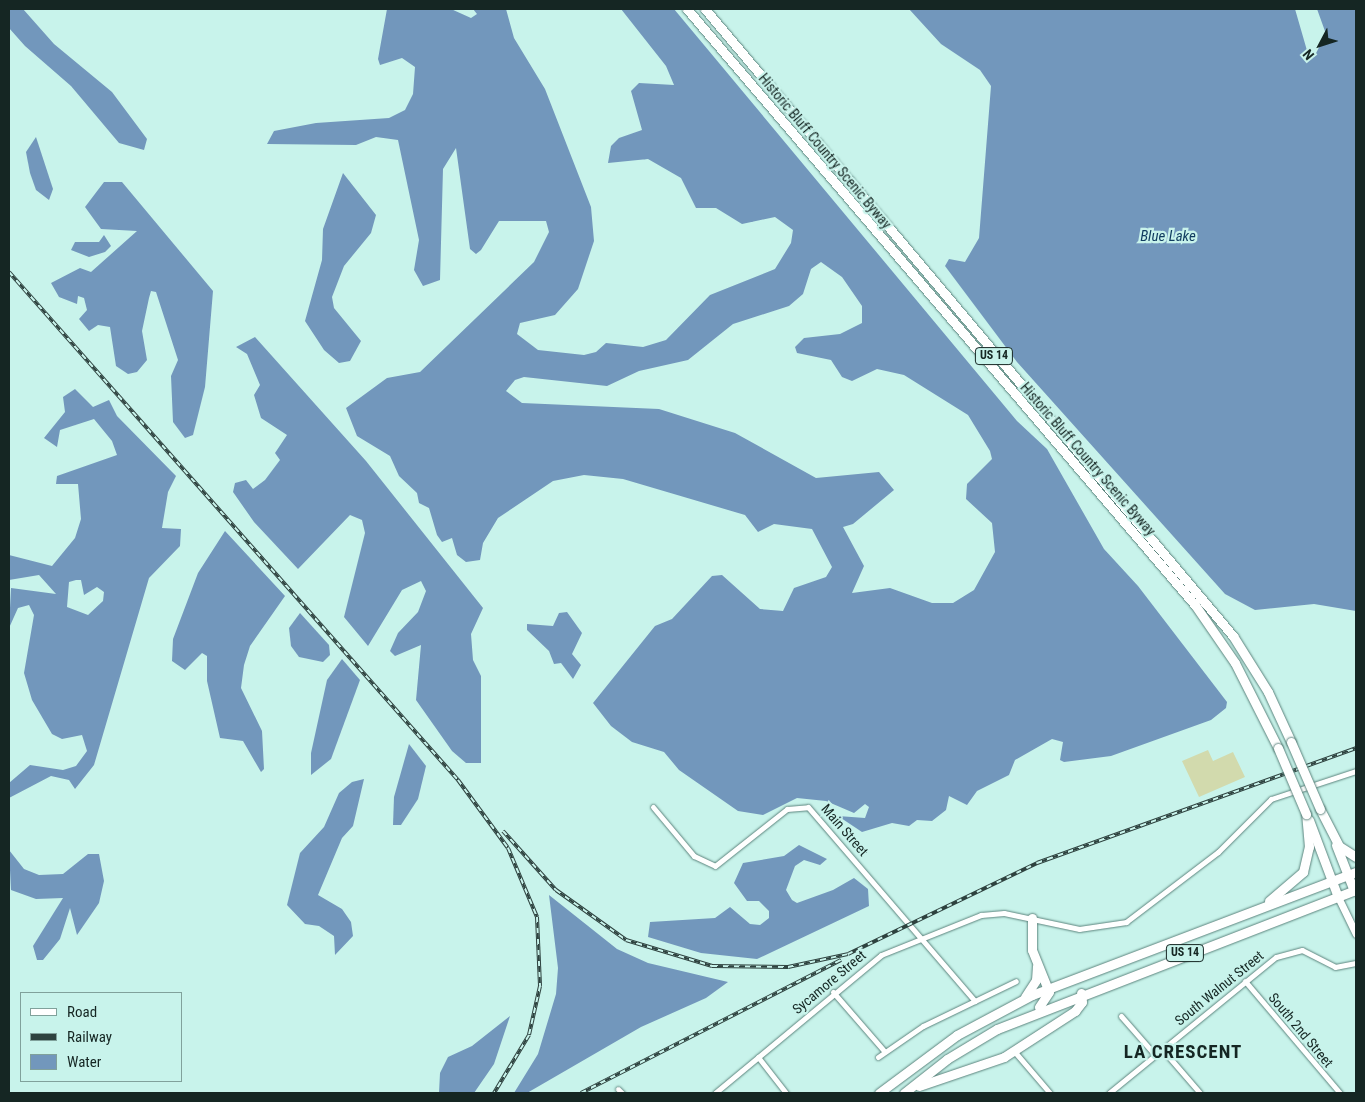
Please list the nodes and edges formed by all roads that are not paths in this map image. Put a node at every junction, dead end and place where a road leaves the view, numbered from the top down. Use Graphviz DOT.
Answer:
graph roads {
  1 [pos="687,9"];
  2 [pos="704,9"];
  3 [pos="1356,771"];
  4 [pos="653,807"];
  5 [pos="1306,814"];
  6 [pos="1331,834"];
  7 [pos="1356,857"];
  8 [pos="1352,874"];
  9 [pos="1332,878"];
  10 [pos="1355,892"];
  11 [pos="1338,897"];
  12 [pos="1248,913"];
  13 [pos="1032,918"];
  14 [pos="1356,934"];
  15 [pos="923,939"];
  16 [pos="1036,963"];
  17 [pos="1356,963"];
  18 [pos="1016,981"];
  19 [pos="1245,981"];
  20 [pos="1048,988"];
  21 [pos="833,992"];
  22 [pos="1081,993"];
  23 [pos="1023,1000"];
  24 [pos="975,1001"];
  25 [pos="1032,1013"];
  26 [pos="1121,1016"];
  27 [pos="1162,1049"];
  28 [pos="1014,1051"];
  29 [pos="885,1052"];
  30 [pos="1155,1055"];
  31 [pos="758,1057"];
  32 [pos="878,1057"];
  33 [pos="715,1093"];
  34 [pos="786,1093"];
  35 [pos="879,1093"];
  36 [pos="904,1093"];
  37 [pos="909,1093"];
  38 [pos="1050,1093"];
  39 [pos="1110,1093"];
  40 [pos="1200,1093"];
  41 [pos="1340,1093"];
  1 -- 5 [label="main road, Historic Bluff Country Scenic Byway / US 14, bridge"];
  2 -- 6 [label="main road, Historic Bluff Country Scenic Byway / US 14, bridge"];
  3 -- 13 [label="street, Sycamore Street"];
  4 -- 15 [label="street, Main Street"];
  5 -- 9 [label="main road, Historic Bluff Country Scenic Byway"];
  5 -- 12 [label="main road, US 14"];
  6 -- 7 [label="main road"];
  6 -- 8 [label="main road, US 14"];
  8 -- 9 [label="main road"];
  8 -- 10 [label="main road, US 14"];
  9 -- 11 [label="main road, Historic Bluff Country Scenic Byway"];
  9 -- 12 [label="main road, US 14"];
  10 -- 11 [label="main road, US 14"];
  11 -- 14 [label="street"];
  11 -- 22 [label="main road, US 14"];
  12 -- 20 [label="main road, US 14"];
  13 -- 15 [label="street, Sycamore Street"];
  13 -- 16 [label="main road"];
  15 -- 21 [label="street, Sycamore Street"];
  15 -- 24 [label="street, Main Street"];
  16 -- 20 [label="main road"];
  16 -- 23 [label="main road"];
  17 -- 19 [label="street, South Walnut Street"];
  18 -- 24 [label="street"];
  19 -- 27 [label="street, South Walnut Street"];
  19 -- 41 [label="street, South 2nd Street"];
  20 -- 23 [label="main road, US 14"];
  20 -- 25 [label="main road"];
  21 -- 29 [label="street"];
  21 -- 31 [label="street, Sycamore Street"];
  22 -- 25 [label="main road, US 14"];
  22 -- 28 [label="main road"];
  23 -- 35 [label="main road, US 14"];
  24 -- 29 [label="street"];
  25 -- 36 [label="main road, US 14"];
  26 -- 30 [label="street"];
  27 -- 30 [label="street, South Walnut Street"];
  27 -- 40 [label="street"];
  28 -- 37 [label="main road"];
  28 -- 38 [label="street"];
  29 -- 32 [label="street"];
  30 -- 39 [label="street, South Walnut Street"];
  31 -- 33 [label="street, Sycamore Street"];
  31 -- 34 [label="street"];
}
